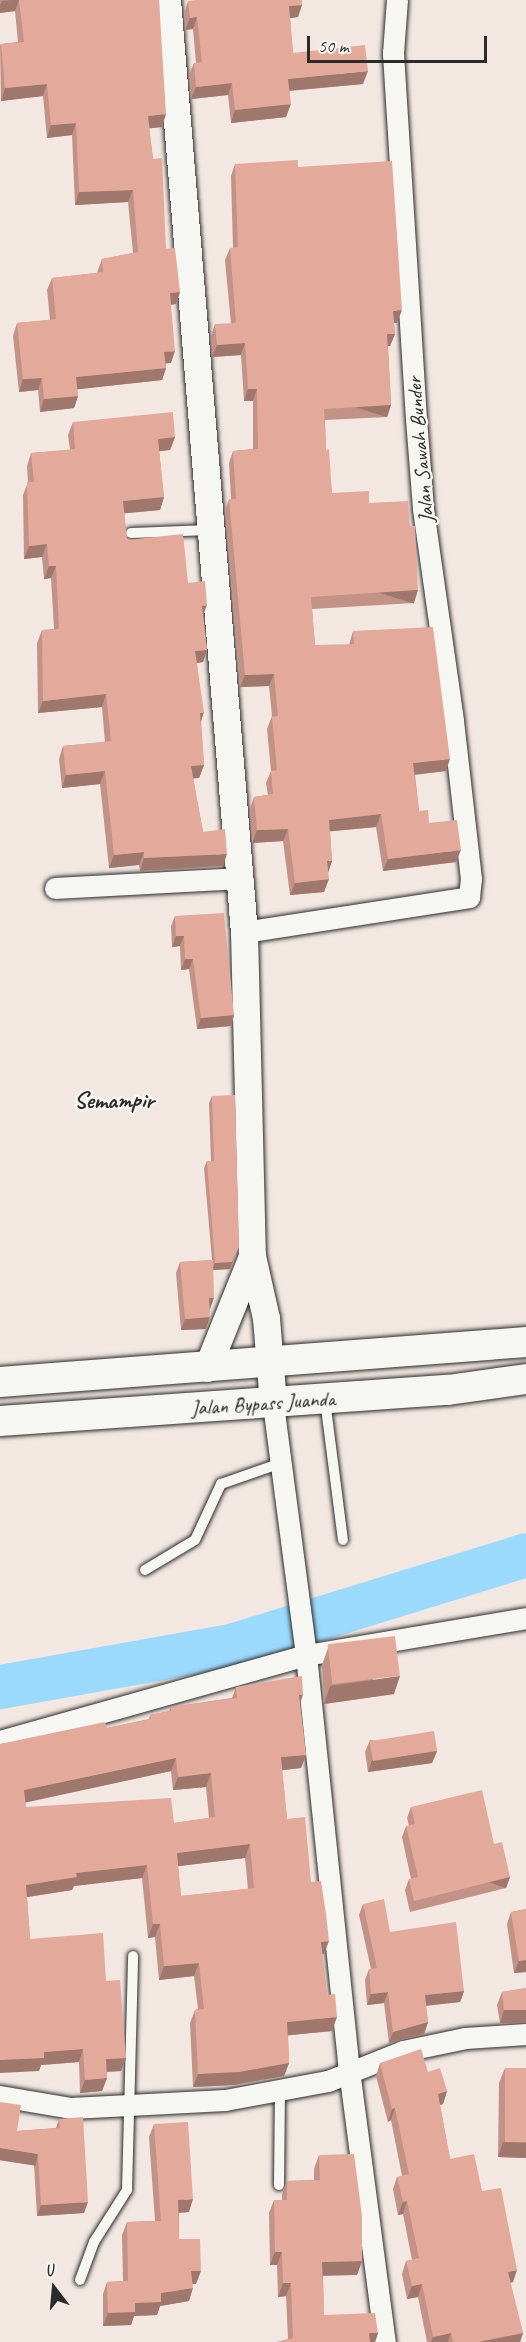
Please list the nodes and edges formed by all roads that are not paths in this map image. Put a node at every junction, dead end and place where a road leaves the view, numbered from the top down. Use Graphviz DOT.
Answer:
graph roads {
  1 [pos="167,0"];
  2 [pos="397,0"];
  3 [pos="213,530"];
  4 [pos="131,533"];
  5 [pos="240,878"];
  6 [pos="55,888"];
  7 [pos="244,932"];
  8 [pos="252,1257"];
  9 [pos="526,1342"];
  10 [pos="272,1362"];
  11 [pos="207,1368"];
  12 [pos="526,1379"];
  13 [pos="0,1382"];
  14 [pos="324,1398"];
  15 [pos="273,1404"];
  16 [pos="0,1421"];
  17 [pos="278,1464"];
  18 [pos="344,1540"];
  19 [pos="145,1570"];
  20 [pos="526,1618"];
  21 [pos="305,1649"];
  22 [pos="0,1741"];
  23 [pos="133,1956"];
  24 [pos="526,2034"];
  25 [pos="349,2070"];
  26 [pos="280,2093"];
  27 [pos="0,2096"];
  28 [pos="131,2104"];
  29 [pos="279,2186"];
  30 [pos="80,2280"];
  31 [pos="385,2342"];
  1 -- 3 [label="street"];
  2 -- 7 [label="street, Jalan Sawah Bunder"];
  3 -- 4 [label="lane"];
  3 -- 5 [label="street"];
  5 -- 6 [label="street"];
  5 -- 7 [label="street"];
  7 -- 8 [label="street"];
  8 -- 10 [label="street"];
  8 -- 11 [label="street"];
  9 -- 10 [label="main road, Jalan Bypass Juanda"];
  10 -- 11 [label="main road, Jalan Bypass Juanda"];
  10 -- 15 [label="street"];
  11 -- 13 [label="main road, Jalan Bypass Juanda"];
  12 -- 14 [label="main road, Jalan Bypass Juanda"];
  14 -- 15 [label="main road, Jalan Bypass Juanda"];
  14 -- 18 [label="lane"];
  15 -- 16 [label="main road, Jalan Bypass Juanda"];
  15 -- 17 [label="street"];
  17 -- 19 [label="lane"];
  17 -- 21 [label="street"];
  20 -- 21 [label="street"];
  21 -- 22 [label="street"];
  21 -- 25 [label="street"];
  23 -- 28 [label="lane"];
  24 -- 25 [label="street"];
  25 -- 26 [label="street"];
  25 -- 31 [label="street"];
  26 -- 28 [label="street"];
  26 -- 29 [label="lane"];
  27 -- 28 [label="street"];
  28 -- 30 [label="lane"];
}
